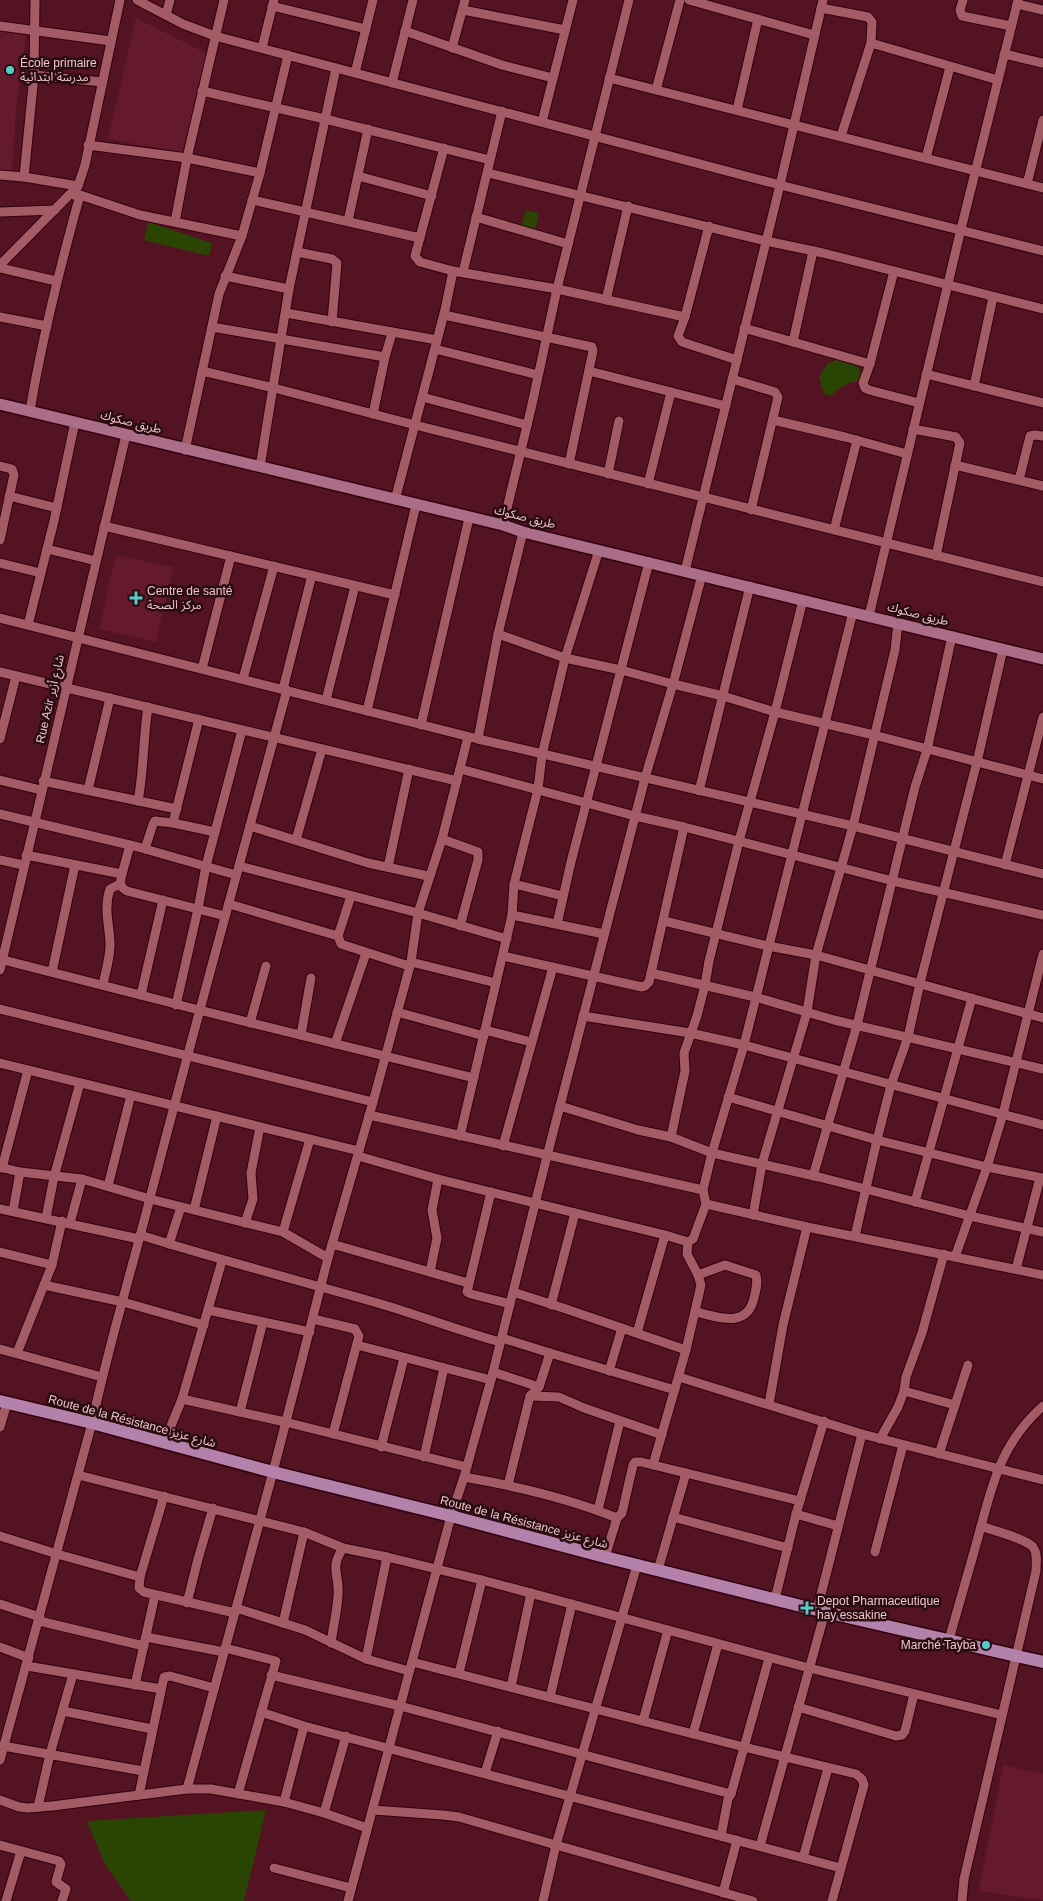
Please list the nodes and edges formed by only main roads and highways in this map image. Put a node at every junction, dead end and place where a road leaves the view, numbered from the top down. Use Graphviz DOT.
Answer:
graph roads {
  1 [pos="3,1402"];
  2 [pos="1043,1662"];
  1 -- 2 [label="main road, Route de la Résistance شارع عزيز"];
}
